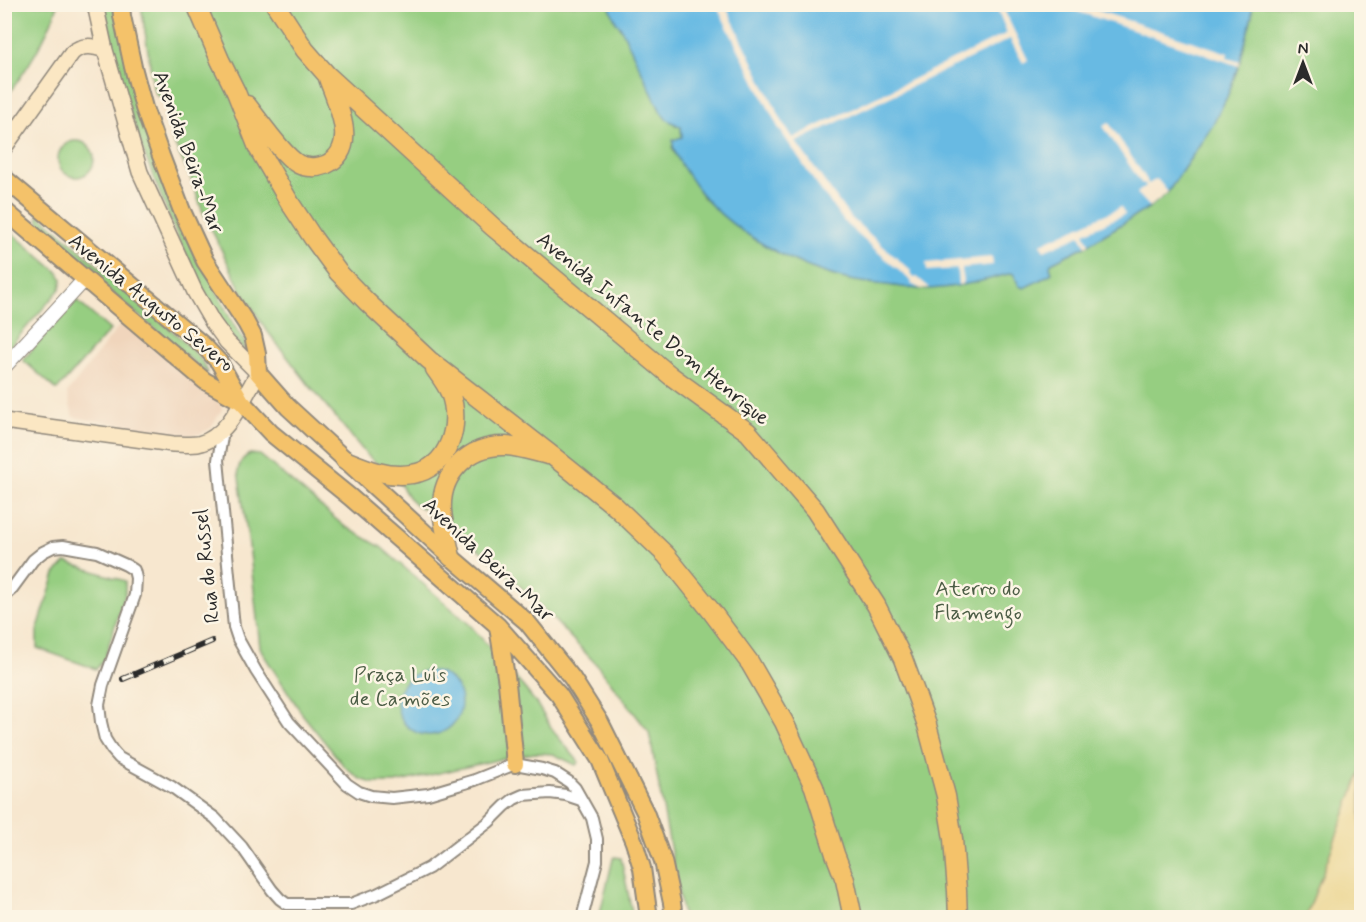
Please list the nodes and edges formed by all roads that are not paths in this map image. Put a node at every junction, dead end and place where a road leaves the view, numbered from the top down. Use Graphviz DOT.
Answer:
graph roads {
  1 [pos="95,4"];
  2 [pos="121,4"];
  3 [pos="196,4"];
  4 [pos="275,4"];
  5 [pos="105,50"];
  6 [pos="327,75"];
  7 [pos="236,92"];
  8 [pos="4,148"];
  9 [pos="4,178"];
  10 [pos="4,210"];
  11 [pos="85,279"];
  12 [pos="429,360"];
  13 [pos="4,368"];
  14 [pos="258,373"];
  15 [pos="241,401"];
  16 [pos="4,421"];
  17 [pos="223,431"];
  18 [pos="554,457"];
  19 [pos="345,460"];
  20 [pos="451,557"];
  21 [pos="4,596"];
  22 [pos="498,626"];
  23 [pos="515,764"];
  24 [pos="581,800"];
  25 [pos="582,918"];
  26 [pos="649,918"];
  27 [pos="674,918"];
  28 [pos="853,918"];
  29 [pos="958,918"];
  1 -- 5 [label="main road, Avenida Beira-Mar"];
  2 -- 14 [label="main road, Avenida Beira-Mar"];
  3 -- 7 [label="highway"];
  4 -- 6 [label="highway, Avenida Infante Dom Henrique"];
  5 -- 8 [label="main road"];
  5 -- 14 [label="main road, Avenida Beira-Mar"];
  6 -- 7 [label="highway"];
  6 -- 29 [label="highway, Avenida Infante Dom Henrique"];
  7 -- 12 [label="highway"];
  9 -- 15 [label="main road, Avenida Augusto Severo"];
  10 -- 11 [label="main road, Avenida Augusto Severo"];
  11 -- 13 [label="street"];
  11 -- 15 [label="main road, Avenida Augusto Severo"];
  12 -- 18 [label="highway"];
  12 -- 19 [label="highway"];
  14 -- 15 [label="main road, Rua do Russel"];
  14 -- 19 [label="main road, Avenida Beira-Mar"];
  15 -- 17 [label="main road, Rua do Russel"];
  15 -- 22 [label="main road, Avenida Beira-Mar"];
  16 -- 17 [label="main road"];
  17 -- 23 [label="street, Rua do Russel"];
  18 -- 20 [label="highway"];
  18 -- 28 [label="highway"];
  19 -- 20 [label="main road, Avenida Beira-Mar"];
  20 -- 27 [label="main road, Avenida Beira-Mar"];
  21 -- 24 [label="street"];
  22 -- 23 [label="main road"];
  22 -- 26 [label="main road, Avenida Beira-Mar"];
  23 -- 24 [label="street"];
  24 -- 25 [label="street"];
}
